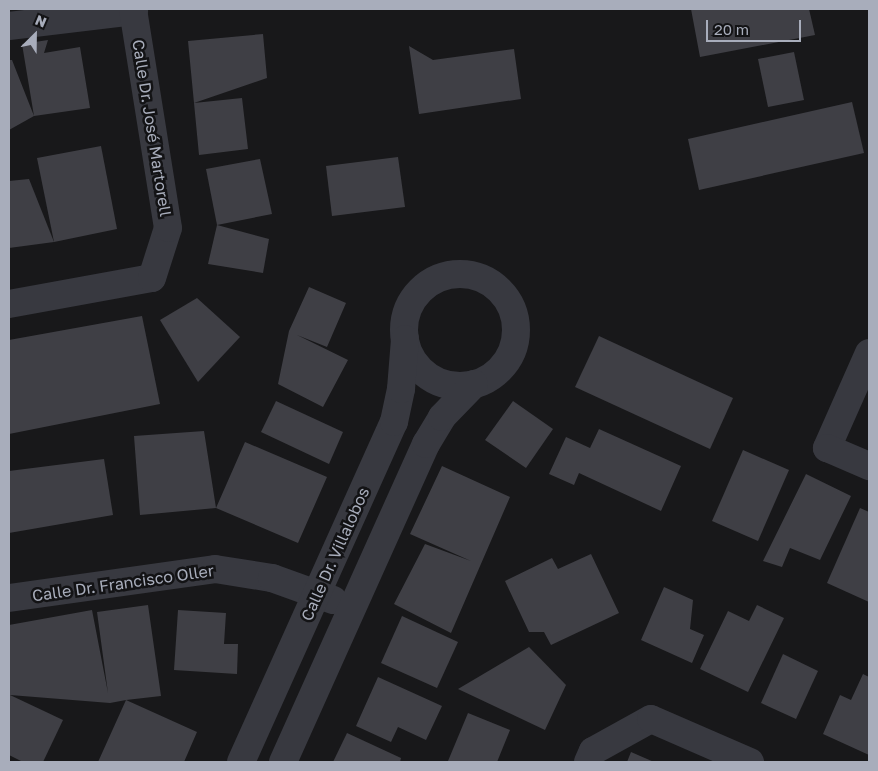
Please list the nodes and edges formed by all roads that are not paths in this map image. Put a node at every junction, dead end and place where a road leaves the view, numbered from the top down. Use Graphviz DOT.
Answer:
graph roads {
  1 [pos="133,10"];
  2 [pos="9,26"];
  3 [pos="9,304"];
  4 [pos="405,339"];
  5 [pos="869,353"];
  6 [pos="474,384"];
  7 [pos="869,466"];
  8 [pos="318,593"];
  9 [pos="9,598"];
  10 [pos="351,608"];
  11 [pos="241,762"];
  12 [pos="282,762"];
  13 [pos="588,762"];
  14 [pos="750,762"];
  1 -- 2 [label="street"];
  1 -- 3 [label="street, Calle Dr. José Martorell"];
  4 -- 6 [label="street"];
  4 -- 6 [label="street"];
  4 -- 8 [label="street, Calle Dr. Villalobos"];
  5 -- 7 [label="street"];
  6 -- 10 [label="street"];
  8 -- 9 [label="street, Calle Dr. Francisco Oller"];
  8 -- 10 [label="street, Calle Dr. Francisco Oller"];
  8 -- 11 [label="street, Calle Dr. Villalobos"];
  10 -- 12 [label="street"];
  13 -- 14 [label="street"];
}
